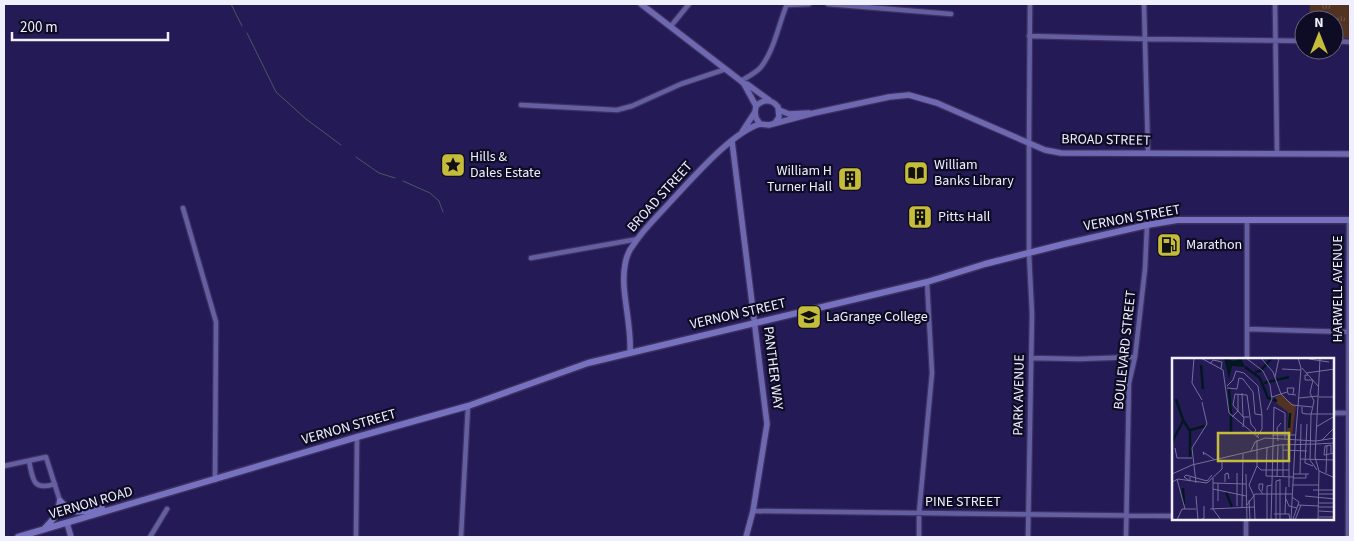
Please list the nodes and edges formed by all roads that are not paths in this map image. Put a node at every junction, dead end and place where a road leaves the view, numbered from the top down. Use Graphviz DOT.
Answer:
graph roads {
  1 [pos="641,4"];
  2 [pos="689,4"];
  3 [pos="809,4"];
  4 [pos="828,4"];
  5 [pos="1030,4"];
  6 [pos="1144,4"];
  7 [pos="1275,4"];
  8 [pos="787,5"];
  9 [pos="951,14"];
  10 [pos="671,26"];
  11 [pos="1029,36"];
  12 [pos="1146,39"];
  13 [pos="1275,41"];
  14 [pos="1294,41"];
  15 [pos="726,69"];
  16 [pos="742,82"];
  17 [pos="770,101"];
  18 [pos="521,105"];
  19 [pos="755,109"];
  20 [pos="780,110"];
  21 [pos="814,113"];
  22 [pos="775,123"];
  23 [pos="760,124"];
  24 [pos="742,132"];
  25 [pos="732,141"];
  26 [pos="1028,142"];
  27 [pos="1148,153"];
  28 [pos="1277,153"];
  29 [pos="1350,154"];
  30 [pos="183,208"];
  31 [pos="1247,220"];
  32 [pos="1350,220"];
  33 [pos="1147,225"];
  34 [pos="638,239"];
  35 [pos="1029,252"];
  36 [pos="531,258"];
  37 [pos="927,282"];
  38 [pos="754,324"];
  39 [pos="1247,329"];
  40 [pos="1350,332"];
  41 [pos="630,352"];
  42 [pos="1135,357"];
  43 [pos="1031,358"];
  44 [pos="1247,358"];
  45 [pos="468,406"];
  46 [pos="1334,413"];
  47 [pos="1348,413"];
  48 [pos="1349,428"];
  49 [pos="357,437"];
  50 [pos="29,461"];
  51 [pos="4,466"];
  52 [pos="215,480"];
  53 [pos="55,484"];
  54 [pos="172,492"];
  55 [pos="60,501"];
  56 [pos="118,507"];
  57 [pos="167,509"];
  58 [pos="753,511"];
  59 [pos="919,513"];
  60 [pos="1028,514"];
  61 [pos="1126,516"];
  62 [pos="1172,516"];
  63 [pos="1246,521"];
  64 [pos="67,523"];
  65 [pos="44,530"];
  66 [pos="18,537"];
  67 [pos="71,537"];
  68 [pos="150,537"];
  69 [pos="356,537"];
  70 [pos="461,537"];
  71 [pos="746,537"];
  72 [pos="919,537"];
  73 [pos="1028,537"];
  74 [pos="1126,537"];
  75 [pos="1246,537"];
  76 [pos="1348,537"];
  1 -- 10 [label="main road"];
  2 -- 10 [label="street"];
  3 -- 8 [label="street"];
  4 -- 9 [label="street"];
  5 -- 11 [label="street, PARK AVENUE"];
  6 -- 12 [label="street"];
  7 -- 13 [label="street"];
  8 -- 16 [label="street"];
  10 -- 15 [label="main road"];
  11 -- 12 [label="street"];
  11 -- 26 [label="street, PARK AVENUE"];
  12 -- 13 [label="street"];
  12 -- 27 [label="street"];
  13 -- 14 [label="street"];
  13 -- 28 [label="street"];
  15 -- 16 [label="main road"];
  15 -- 18 [label="street"];
  16 -- 17 [label="main road"];
  16 -- 19 [label="main road"];
  17 -- 19 [label="main road"];
  17 -- 20 [label="main road"];
  19 -- 23 [label="main road"];
  19 -- 24 [label="main road, BROAD STREET"];
  20 -- 21 [label="main road, BROAD STREET"];
  20 -- 22 [label="main road"];
  21 -- 22 [label="main road, BROAD STREET"];
  21 -- 26 [label="main road, BROAD STREET"];
  22 -- 23 [label="main road"];
  23 -- 24 [label="main road, BROAD STREET"];
  24 -- 25 [label="main road, BROAD STREET"];
  25 -- 34 [label="main road, BROAD STREET"];
  25 -- 38 [label="main road, PANTHER WAY"];
  26 -- 27 [label="main road, BROAD STREET"];
  26 -- 35 [label="street, PARK AVENUE"];
  27 -- 28 [label="main road, BROAD STREET"];
  28 -- 29 [label="main road, BROAD STREET"];
  30 -- 52 [label="street"];
  31 -- 32 [label="main road, VERNON STREET"];
  31 -- 33 [label="main road, VERNON STREET"];
  31 -- 39 [label="street"];
  32 -- 40 [label="street, HARWELL AVENUE"];
  33 -- 35 [label="main road, VERNON STREET"];
  33 -- 42 [label="street, BOULEVARD STREET"];
  34 -- 36 [label="street"];
  34 -- 41 [label="main road, BROAD STREET"];
  35 -- 37 [label="main road, VERNON STREET"];
  35 -- 43 [label="street, PARK AVENUE"];
  37 -- 38 [label="main road, VERNON STREET"];
  37 -- 59 [label="street"];
  38 -- 41 [label="main road, VERNON STREET"];
  38 -- 58 [label="main road, PANTHER WAY"];
  39 -- 40 [label="street"];
  39 -- 44 [label="street"];
  40 -- 47 [label="street, HARWELL AVENUE"];
  41 -- 45 [label="main road, VERNON STREET"];
  42 -- 43 [label="street"];
  42 -- 61 [label="street, BOULEVARD STREET"];
  43 -- 60 [label="street, PARK AVENUE"];
  45 -- 49 [label="main road, VERNON STREET"];
  45 -- 70 [label="street"];
  46 -- 47 [label="street"];
  47 -- 48 [label="street, HARWELL AVENUE"];
  48 -- 76 [label="street, HARWELL AVENUE"];
  49 -- 52 [label="main road, VERNON STREET"];
  49 -- 69 [label="street"];
  50 -- 51 [label="street"];
  50 -- 53 [label="street"];
  50 -- 53 [label="street"];
  52 -- 54 [label="main road, VERNON STREET"];
  53 -- 55 [label="street"];
  54 -- 56 [label="main road, VERNON ROAD"];
  55 -- 56 [label="main road"];
  55 -- 65 [label="main road"];
  56 -- 64 [label="main road, VERNON ROAD"];
  57 -- 68 [label="street"];
  58 -- 59 [label="street, PINE STREET"];
  58 -- 71 [label="main road, PANTHER WAY"];
  59 -- 60 [label="street, PINE STREET"];
  59 -- 72 [label="street"];
  60 -- 61 [label="street, PINE STREET"];
  60 -- 73 [label="street, PARK AVENUE"];
  61 -- 62 [label="street, PINE STREET"];
  61 -- 74 [label="street, BOULEVARD STREET"];
  63 -- 75 [label="street"];
  64 -- 65 [label="main road, VERNON ROAD"];
  64 -- 67 [label="main road"];
  65 -- 66 [label="main road, VERNON ROAD"];
}
